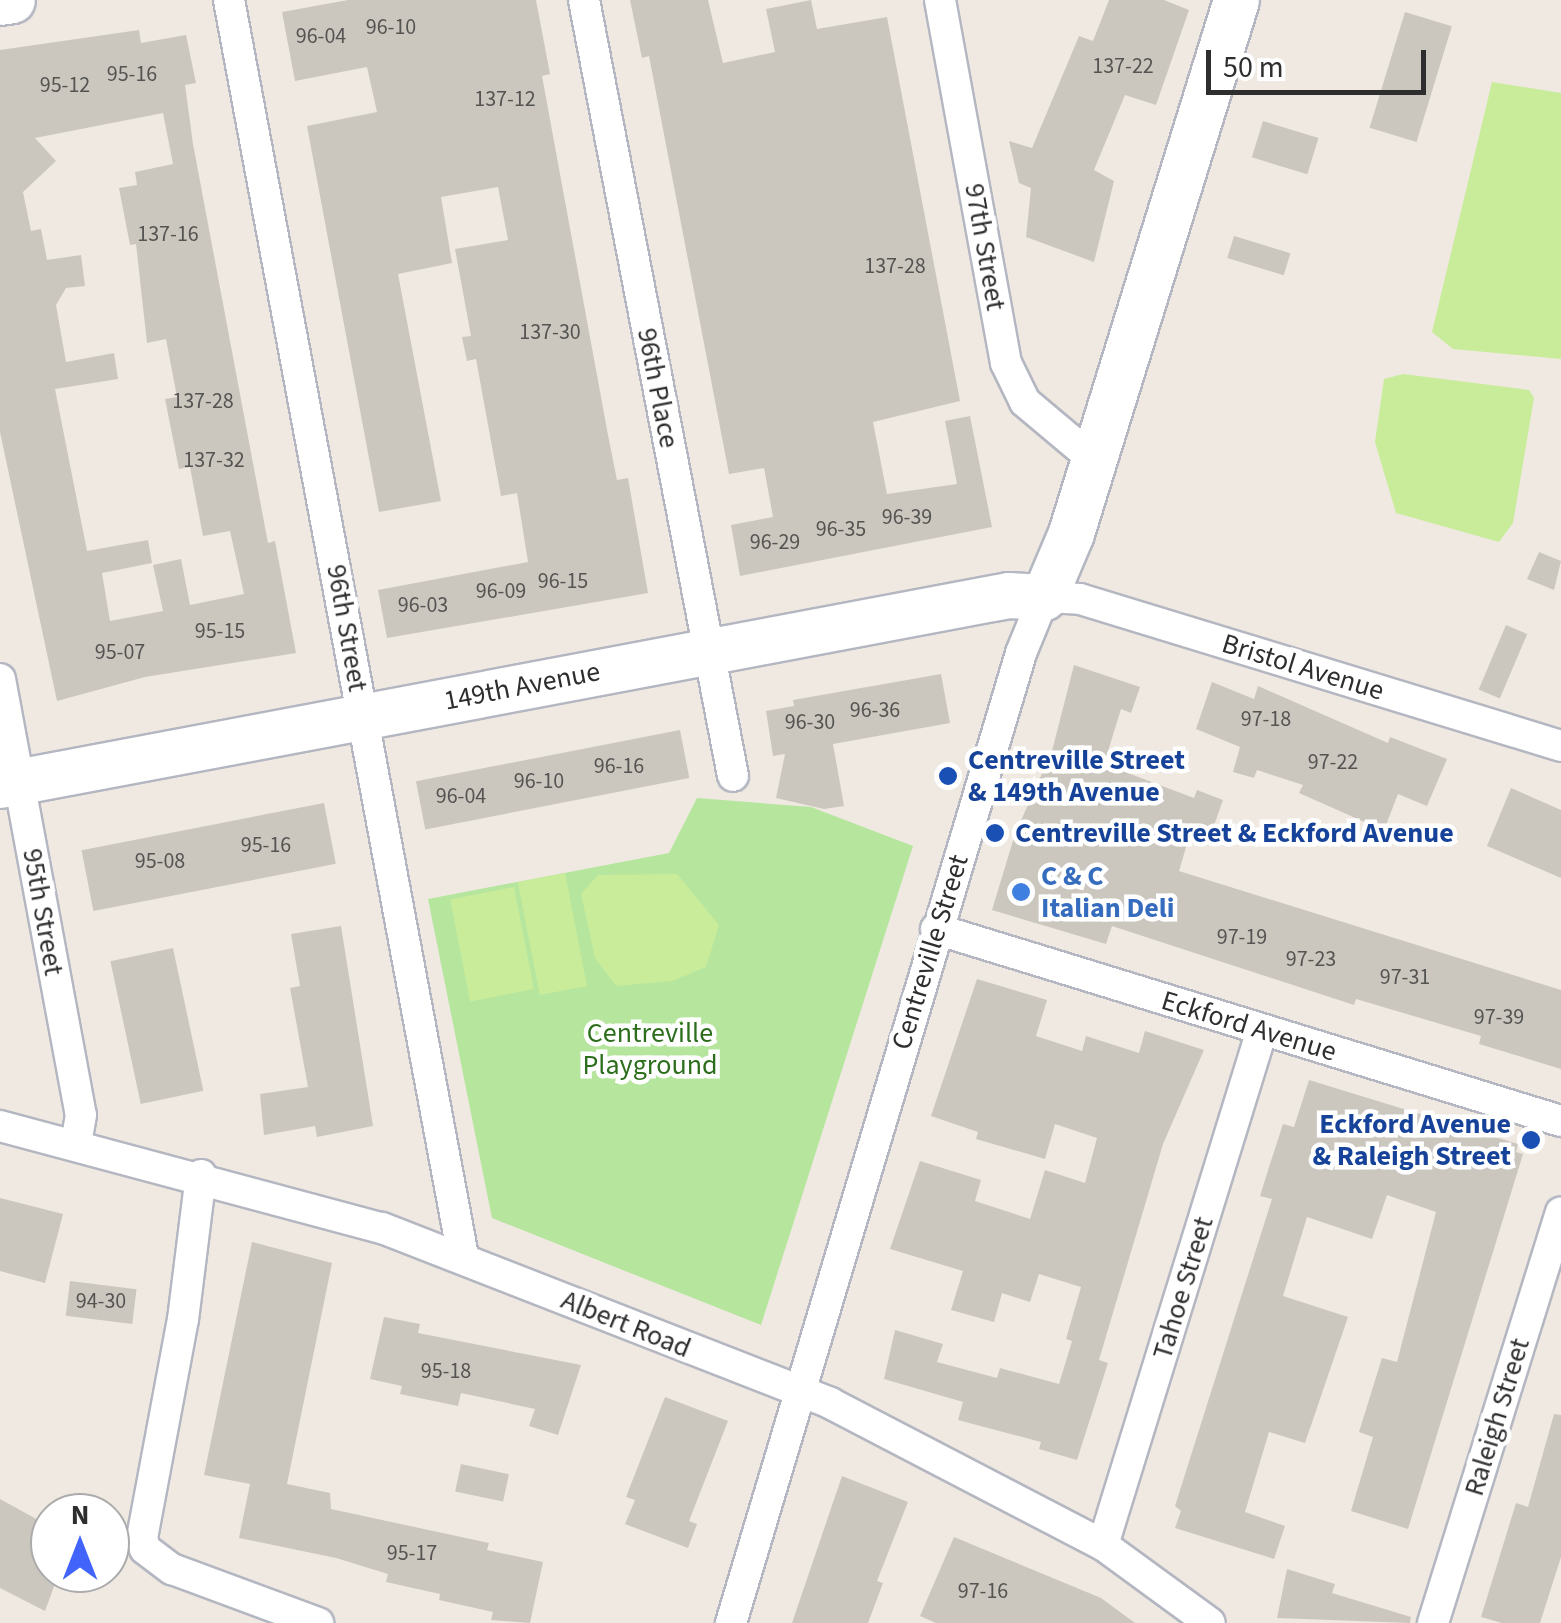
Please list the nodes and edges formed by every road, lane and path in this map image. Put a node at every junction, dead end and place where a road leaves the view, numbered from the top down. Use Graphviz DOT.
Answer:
graph roads {
  1 [pos="12,0"];
  2 [pos="229,0"];
  3 [pos="584,0"];
  4 [pos="940,0"];
  5 [pos="1236,0"];
  6 [pos="0,2"];
  7 [pos="1094,460"];
  8 [pos="1044,597"];
  9 [pos="708,651"];
  10 [pos="0,680"];
  11 [pos="363,716"];
  12 [pos="1561,746"];
  13 [pos="732,776"];
  14 [pos="10,783"];
  15 [pos="936,929"];
  16 [pos="1262,1030"];
  17 [pos="1561,1121"];
  18 [pos="0,1126"];
  19 [pos="76,1144"];
  20 [pos="200,1176"];
  21 [pos="1561,1212"];
  22 [pos="463,1257"];
  23 [pos="798,1392"];
  24 [pos="1102,1545"];
  25 [pos="318,1623"];
  26 [pos="731,1623"];
  27 [pos="1210,1623"];
  28 [pos="1434,1623"];
  1 -- 6 [label="street"];
  2 -- 11 [label="street, 96th Street"];
  3 -- 9 [label="street, 96th Place"];
  4 -- 7 [label="street, 97th Street"];
  5 -- 7 [label="street, Centreville Street"];
  7 -- 8 [label="street, Centreville Street"];
  8 -- 9 [label="street, 149th Avenue"];
  8 -- 12 [label="street, Bristol Avenue"];
  8 -- 15 [label="street, Centreville Street"];
  9 -- 11 [label="street, 149th Avenue"];
  9 -- 13 [label="street, 96th Place"];
  10 -- 14 [label="street, 95th Street"];
  11 -- 14 [label="street, 149th Avenue"];
  11 -- 22 [label="street, 96th Street"];
  14 -- 19 [label="street, 95th Street"];
  15 -- 16 [label="street, Eckford Avenue"];
  15 -- 23 [label="street, Centreville Street"];
  16 -- 17 [label="street, Eckford Avenue"];
  16 -- 24 [label="street, Tahoe Street"];
  18 -- 19 [label="street, Albert Road"];
  19 -- 20 [label="street, Albert Road"];
  20 -- 22 [label="street, Albert Road"];
  20 -- 25 [label="street"];
  21 -- 28 [label="street, Raleigh Street"];
  22 -- 23 [label="street, Albert Road"];
  23 -- 24 [label="street, Albert Road"];
  23 -- 26 [label="street, Centreville Street"];
  24 -- 27 [label="street, Albert Road"];
}
